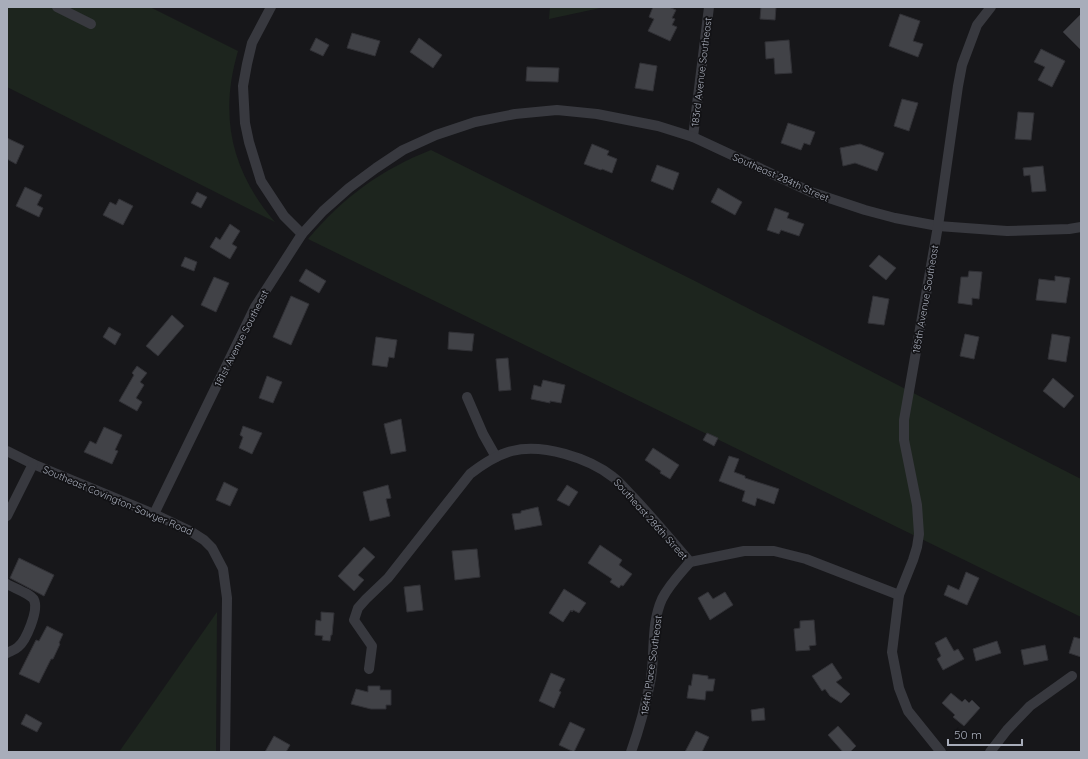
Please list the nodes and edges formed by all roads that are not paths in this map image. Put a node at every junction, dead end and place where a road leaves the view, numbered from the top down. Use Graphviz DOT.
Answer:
graph roads {
  1 [pos="57,7"];
  2 [pos="271,7"];
  3 [pos="709,7"];
  4 [pos="991,7"];
  5 [pos="91,24"];
  6 [pos="557,110"];
  7 [pos="693,137"];
  8 [pos="938,226"];
  9 [pos="1081,227"];
  10 [pos="302,234"];
  11 [pos="467,397"];
  12 [pos="7,452"];
  13 [pos="496,457"];
  14 [pos="33,464"];
  15 [pos="11,497"];
  16 [pos="154,514"];
  17 [pos="7,516"];
  18 [pos="690,562"];
  19 [pos="7,584"];
  20 [pos="899,595"];
  21 [pos="7,653"];
  22 [pos="369,668"];
  23 [pos="1072,676"];
  24 [pos="225,752"];
  25 [pos="631,752"];
  26 [pos="941,752"];
  27 [pos="990,752"];
  1 -- 5 [label="street"];
  2 -- 10 [label="street"];
  3 -- 7 [label="street, 183rd Avenue Southeast"];
  4 -- 8 [label="street, 185th Avenue Southeast"];
  6 -- 7 [label="street, Southeast 284th Street"];
  6 -- 10 [label="street, 181st Avenue Southeast"];
  7 -- 8 [label="street, Southeast 284th Street"];
  8 -- 9 [label="street, Southeast 284th Street"];
  8 -- 20 [label="street, 185th Avenue Southeast"];
  10 -- 16 [label="street, 181st Avenue Southeast"];
  11 -- 13 [label="street"];
  12 -- 14 [label="street, Southeast Covington-Sawyer Road"];
  13 -- 18 [label="street, Southeast 286th Street"];
  13 -- 22 [label="street, Southeast 286th Street"];
  14 -- 15 [label="street"];
  14 -- 16 [label="street, Southeast Covington-Sawyer Road"];
  15 -- 17 [label="street"];
  16 -- 24 [label="street, Southeast Covington-Sawyer Road"];
  18 -- 20 [label="street, Southeast 286th Street"];
  18 -- 25 [label="street, 184th Place Southeast"];
  19 -- 21 [label="street"];
  20 -- 26 [label="street, 185th Avenue Southeast"];
  23 -- 27 [label="street"];
}
